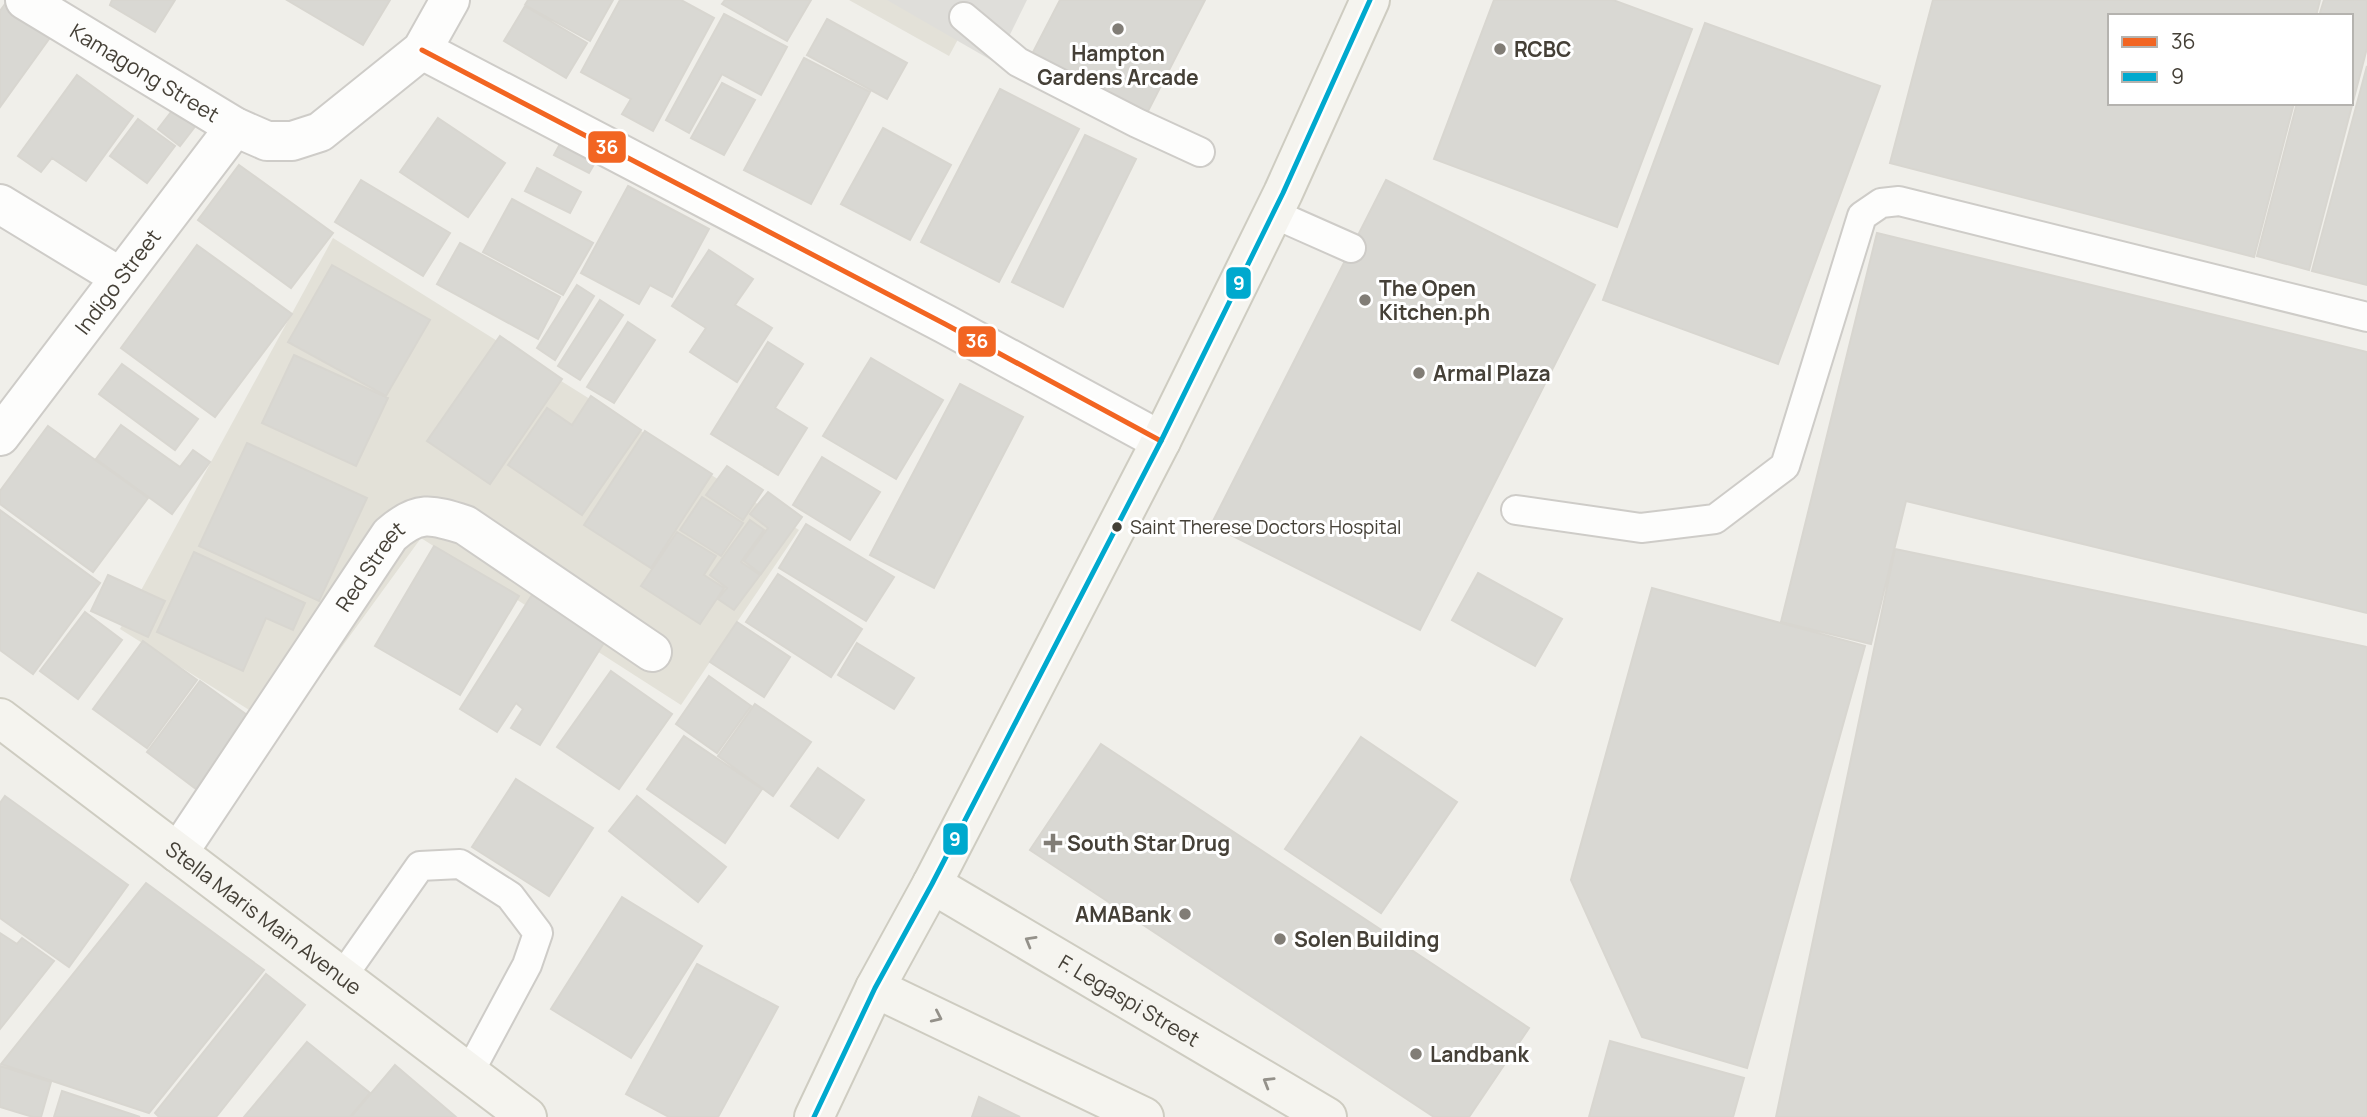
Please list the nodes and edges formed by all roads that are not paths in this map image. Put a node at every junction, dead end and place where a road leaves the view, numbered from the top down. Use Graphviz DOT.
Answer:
graph roads {
  1 [pos="25,0"];
  2 [pos="450,0"];
  3 [pos="1370,0"];
  4 [pos="964,17"];
  5 [pos="422,50"];
  6 [pos="251,134"];
  7 [pos="1200,152"];
  8 [pos="0,204"];
  9 [pos="1272,212"];
  10 [pos="1351,248"];
  11 [pos="120,277"];
  12 [pos="2367,317"];
  13 [pos="0,436"];
  14 [pos="1161,441"];
  15 [pos="1516,510"];
  16 [pos="652,652"];
  17 [pos="4,730"];
  18 [pos="178,853"];
  19 [pos="932,884"];
  20 [pos="342,977"];
  21 [pos="875,988"];
  22 [pos="469,1073"];
  23 [pos="527,1117"];
  24 [pos="814,1117"];
  25 [pos="1144,1117"];
  26 [pos="1327,1117"];
  1 -- 6 [label="street, Kamagong Street"];
  2 -- 5 [label="street"];
  3 -- 9 [label="main road"];
  4 -- 7 [label="lane"];
  5 -- 6 [label="street"];
  5 -- 14 [label="street"];
  6 -- 11 [label="street, Indigo Street"];
  8 -- 11 [label="street"];
  9 -- 10 [label="lane"];
  9 -- 14 [label="main road"];
  11 -- 13 [label="street, Indigo Street"];
  12 -- 15 [label="lane"];
  14 -- 19 [label="main road"];
  16 -- 18 [label="street, Red Street"];
  17 -- 18 [label="main road, Stella Maris Main Avenue"];
  18 -- 20 [label="main road, Stella Maris Main Avenue"];
  19 -- 21 [label="main road"];
  26 -- 19 [label="main road, F. Legaspi Street, one-way"];
  20 -- 22 [label="main road, Stella Maris Main Avenue"];
  20 -- 22 [label="lane"];
  21 -- 24 [label="main road"];
  21 -- 25 [label="main road, one-way"];
  22 -- 23 [label="main road, Stella Maris Main Avenue"];
}
